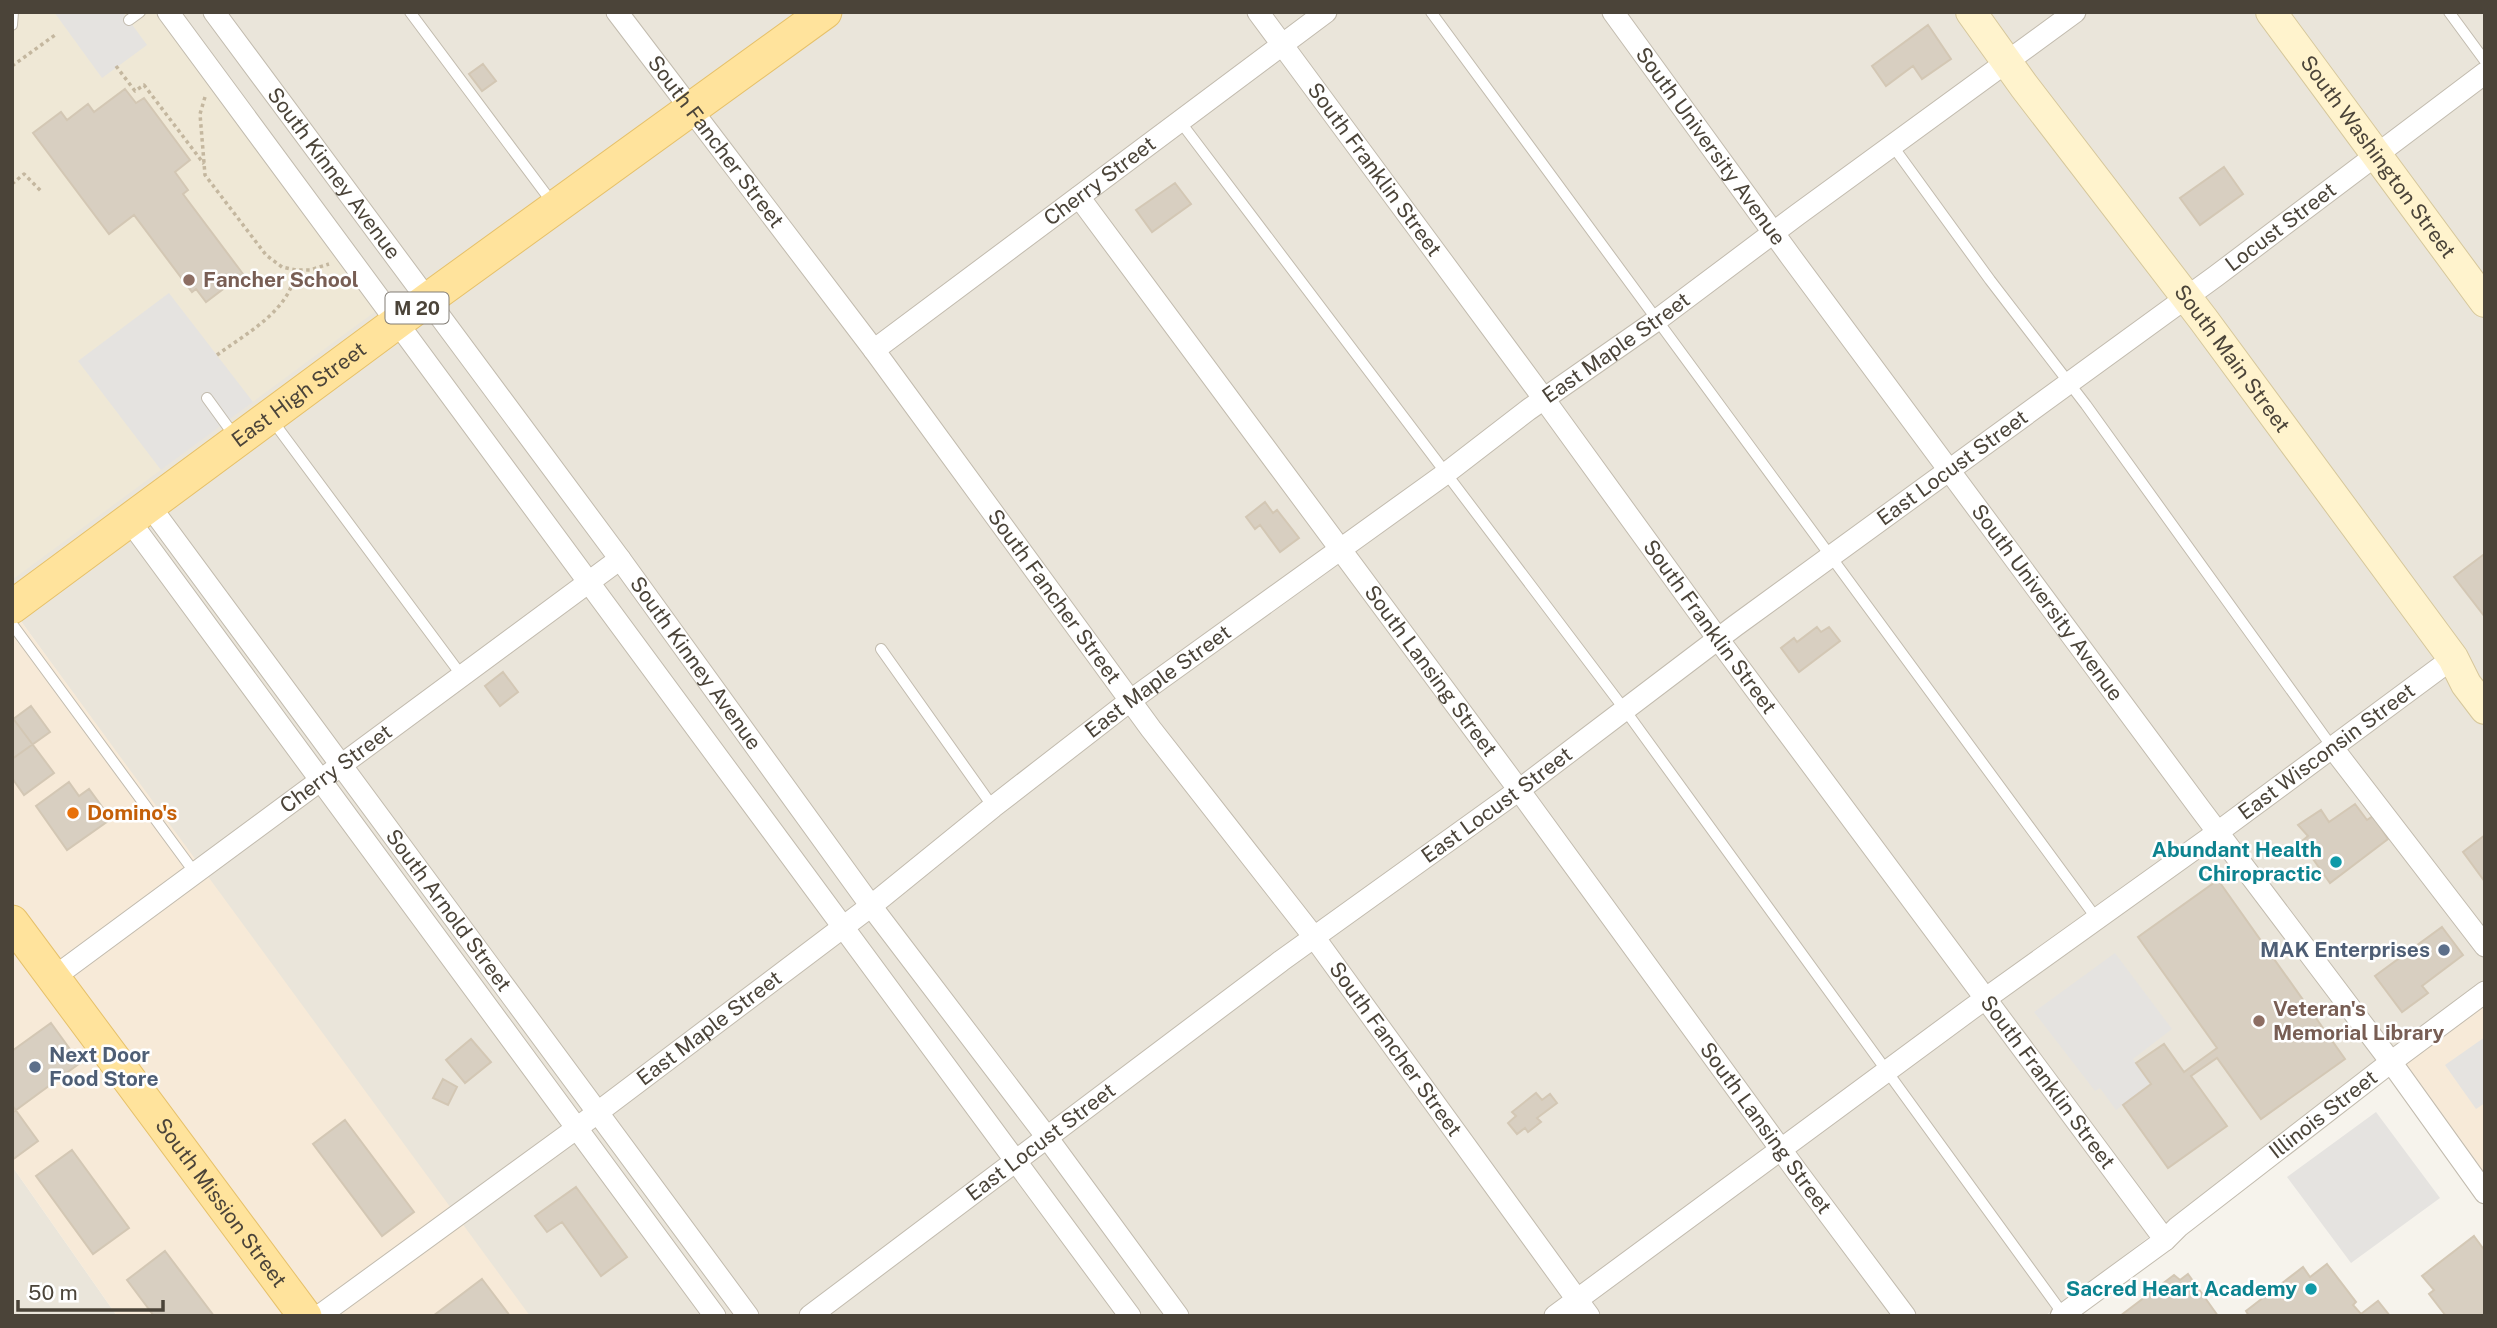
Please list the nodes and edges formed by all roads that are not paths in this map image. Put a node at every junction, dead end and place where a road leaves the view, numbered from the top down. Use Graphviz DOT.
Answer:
graph roads {
  1 [pos="13,12"];
  2 [pos="140,12"];
  3 [pos="168,12"];
  4 [pos="214,12"];
  5 [pos="410,12"];
  6 [pos="617,12"];
  7 [pos="825,12"];
  8 [pos="1258,12"];
  9 [pos="1326,12"];
  10 [pos="1431,12"];
  11 [pos="1613,12"];
  12 [pos="1971,12"];
  13 [pos="2075,12"];
  14 [pos="2271,12"];
  15 [pos="2449,12"];
  16 [pos="129,20"];
  17 [pos="12,25"];
  18 [pos="1282,44"];
  19 [pos="2485,61"];
  20 [pos="2006,62"];
  21 [pos="2485,73"];
  22 [pos="692,109"];
  23 [pos="1179,120"];
  24 [pos="1892,145"];
  25 [pos="2376,155"];
  26 [pos="1079,197"];
  27 [pos="555,208"];
  28 [pos="1775,233"];
  29 [pos="2186,298"];
  30 [pos="427,300"];
  31 [pos="2485,302"];
  32 [pos="1657,320"];
  33 [pos="397,323"];
  34 [pos="874,350"];
  35 [pos="2069,383"];
  36 [pos="207,398"];
  37 [pos="1544,399"];
  38 [pos="270,417"];
  39 [pos="238,440"];
  40 [pos="1949,471"];
  41 [pos="1445,474"];
  42 [pos="139,512"];
  43 [pos="1340,549"];
  44 [pos="1831,558"];
  45 [pos="620,559"];
  46 [pos="590,582"];
  47 [pos="12,607"];
  48 [pos="12,624"];
  49 [pos="1718,639"];
  50 [pos="881,649"];
  51 [pos="2453,658"];
  52 [pos="462,676"];
  53 [pos="1130,700"];
  54 [pos="2485,709"];
  55 [pos="1625,710"];
  56 [pos="2332,747"];
  57 [pos="342,766"];
  58 [pos="321,782"];
  59 [pos="1519,789"];
  60 [pos="993,807"];
  61 [pos="2218,832"];
  62 [pos="195,873"];
  63 [pos="871,906"];
  64 [pos="2097,919"];
  65 [pos="12,922"];
  66 [pos="842,926"];
  67 [pos="1314,937"];
  68 [pos="2485,946"];
  69 [pos="53,978"];
  70 [pos="2485,992"];
  71 [pos="1987,998"];
  72 [pos="2390,1062"];
  73 [pos="1886,1072"];
  74 [pos="596,1112"];
  75 [pos="577,1128"];
  76 [pos="1046,1136"];
  77 [pos="1781,1149"];
  78 [pos="1015,1160"];
  79 [pos="2485,1193"];
  80 [pos="2165,1240"];
  81 [pos="1583,1307"];
  82 [pos="2062,1315"];
  83 [pos="305,1316"];
  84 [pos="319,1316"];
  85 [pos="715,1316"];
  86 [pos="748,1316"];
  87 [pos="810,1316"];
  88 [pos="1130,1316"];
  89 [pos="1178,1316"];
  90 [pos="1555,1316"];
  91 [pos="1905,1316"];
  1 -- 17 [label="lane"];
  2 -- 16 [label="lane"];
  3 -- 33 [label="street, South Kinney Avenue"];
  4 -- 30 [label="street, South Kinney Avenue"];
  5 -- 27 [label="lane"];
  6 -- 22 [label="street, South Fancher Street"];
  7 -- 22 [label="main road, East High Street / M 20"];
  8 -- 18 [label="street, South Franklin Street"];
  9 -- 18 [label="street, Cherry Street"];
  10 -- 32 [label="lane"];
  11 -- 28 [label="street, South University Avenue"];
  12 -- 20 [label="street, South Main Street"];
  13 -- 20 [label="street, East Maple Street"];
  14 -- 25 [label="street, South Washington Street"];
  15 -- 19 [label="lane"];
  18 -- 23 [label="street, Cherry Street"];
  18 -- 37 [label="street, South Franklin Street"];
  20 -- 24 [label="street, East Maple Street"];
  20 -- 29 [label="street, South Main Street"];
  21 -- 25 [label="street, Locust Street"];
  22 -- 27 [label="main road, East High Street / M 20"];
  22 -- 34 [label="street, South Fancher Street"];
  23 -- 26 [label="street, Cherry Street"];
  23 -- 41 [label="lane"];
  24 -- 28 [label="street, East Maple Street"];
  24 -- 35 [label="lane"];
  25 -- 29 [label="street, Locust Street"];
  25 -- 31 [label="street, South Washington Street"];
  26 -- 34 [label="street, Cherry Street"];
  26 -- 43 [label="street, South Lansing Street"];
  27 -- 30 [label="main road, East High Street / M 20"];
  28 -- 32 [label="street, East Maple Street"];
  28 -- 40 [label="street, South University Avenue"];
  29 -- 35 [label="street, East Locust Street"];
  29 -- 51 [label="street, South Main Street"];
  30 -- 33 [label="main road, East High Street / M 20"];
  30 -- 45 [label="street, South Kinney Avenue"];
  32 -- 37 [label="street, East Maple Street"];
  32 -- 44 [label="lane"];
  33 -- 38 [label="main road, East High Street / M 20"];
  33 -- 46 [label="street, South Kinney Avenue"];
  34 -- 53 [label="street, South Fancher Street"];
  35 -- 40 [label="street, East Locust Street"];
  35 -- 56 [label="lane"];
  36 -- 39 [label="lane"];
  37 -- 41 [label="street, East Maple Street"];
  37 -- 49 [label="street, South Franklin Street"];
  38 -- 39 [label="main road, East High Street / M 20"];
  38 -- 52 [label="lane"];
  39 -- 42 [label="main road, East High Street / M 20"];
  40 -- 44 [label="street, East Locust Street"];
  40 -- 61 [label="street, South University Avenue"];
  41 -- 43 [label="street, East Maple Street"];
  41 -- 55 [label="lane"];
  42 -- 47 [label="main road, East High Street / M 20"];
  42 -- 57 [label="street, South Arnold Street"];
  42 -- 58 [label="street, South Arnold Street"];
  43 -- 53 [label="street, East Maple Street"];
  43 -- 59 [label="street, South Lansing Street"];
  44 -- 49 [label="street, East Locust Street"];
  44 -- 64 [label="lane"];
  45 -- 46 [label="street, Cherry Street"];
  45 -- 63 [label="street, South Kinney Avenue"];
  46 -- 52 [label="street, Cherry Street"];
  46 -- 66 [label="street, South Kinney Avenue"];
  48 -- 62 [label="lane"];
  49 -- 55 [label="street, East Locust Street"];
  49 -- 71 [label="street, South Franklin Street"];
  50 -- 60 [label="lane"];
  51 -- 54 [label="street, South Main Street"];
  51 -- 56 [label="street, East Wisconsin Street"];
  52 -- 57 [label="street, Cherry Street"];
  53 -- 60 [label="street, East Maple Street"];
  53 -- 67 [label="street, South Fancher Street"];
  55 -- 59 [label="street, East Locust Street"];
  55 -- 73 [label="lane"];
  56 -- 61 [label="street, East Wisconsin Street"];
  56 -- 68 [label="street"];
  57 -- 58 [label="street, Cherry Street"];
  57 -- 74 [label="street, South Arnold Street"];
  58 -- 62 [label="street, Cherry Street"];
  58 -- 75 [label="street, South Arnold Street"];
  59 -- 67 [label="street, East Locust Street"];
  59 -- 77 [label="street, South Lansing Street"];
  60 -- 63 [label="street, East Maple Street"];
  61 -- 64 [label="street, East Wisconsin Street"];
  61 -- 72 [label="street, South University Avenue"];
  62 -- 69 [label="street, Cherry Street"];
  63 -- 66 [label="street, East Maple Street"];
  63 -- 76 [label="street, South Kinney Avenue"];
  64 -- 71 [label="street, East Wisconsin Street"];
  65 -- 69 [label="main road, South Mission Street"];
  66 -- 74 [label="street, East Maple Street"];
  66 -- 78 [label="street, South Kinney Avenue"];
  67 -- 76 [label="street, East Locust Street"];
  67 -- 81 [label="street, South Fancher Street"];
  69 -- 83 [label="main road, South Mission Street"];
  70 -- 72 [label="street, Illinois Street"];
  71 -- 73 [label="street, East Wisconsin Street"];
  71 -- 80 [label="street, South Franklin Street"];
  72 -- 79 [label="street, South University Avenue"];
  72 -- 80 [label="street, Illinois Street"];
  73 -- 77 [label="street, East Wisconsin Street"];
  73 -- 82 [label="lane"];
  74 -- 75 [label="street, East Maple Street"];
  74 -- 86 [label="street, South Arnold Street"];
  75 -- 84 [label="street, East Maple Street"];
  75 -- 85 [label="street, South Arnold Street"];
  76 -- 78 [label="street, East Locust Street"];
  76 -- 89 [label="street, South Kinney Avenue"];
  77 -- 81 [label="street, East Wisconsin Street"];
  77 -- 91 [label="street, South Lansing Street"];
  78 -- 87 [label="street, East Locust Street"];
  78 -- 88 [label="street, South Kinney Avenue"];
  80 -- 82 [label="street, Illinois Street"];
  81 -- 90 [label="street, East Wisconsin Street"];
}
